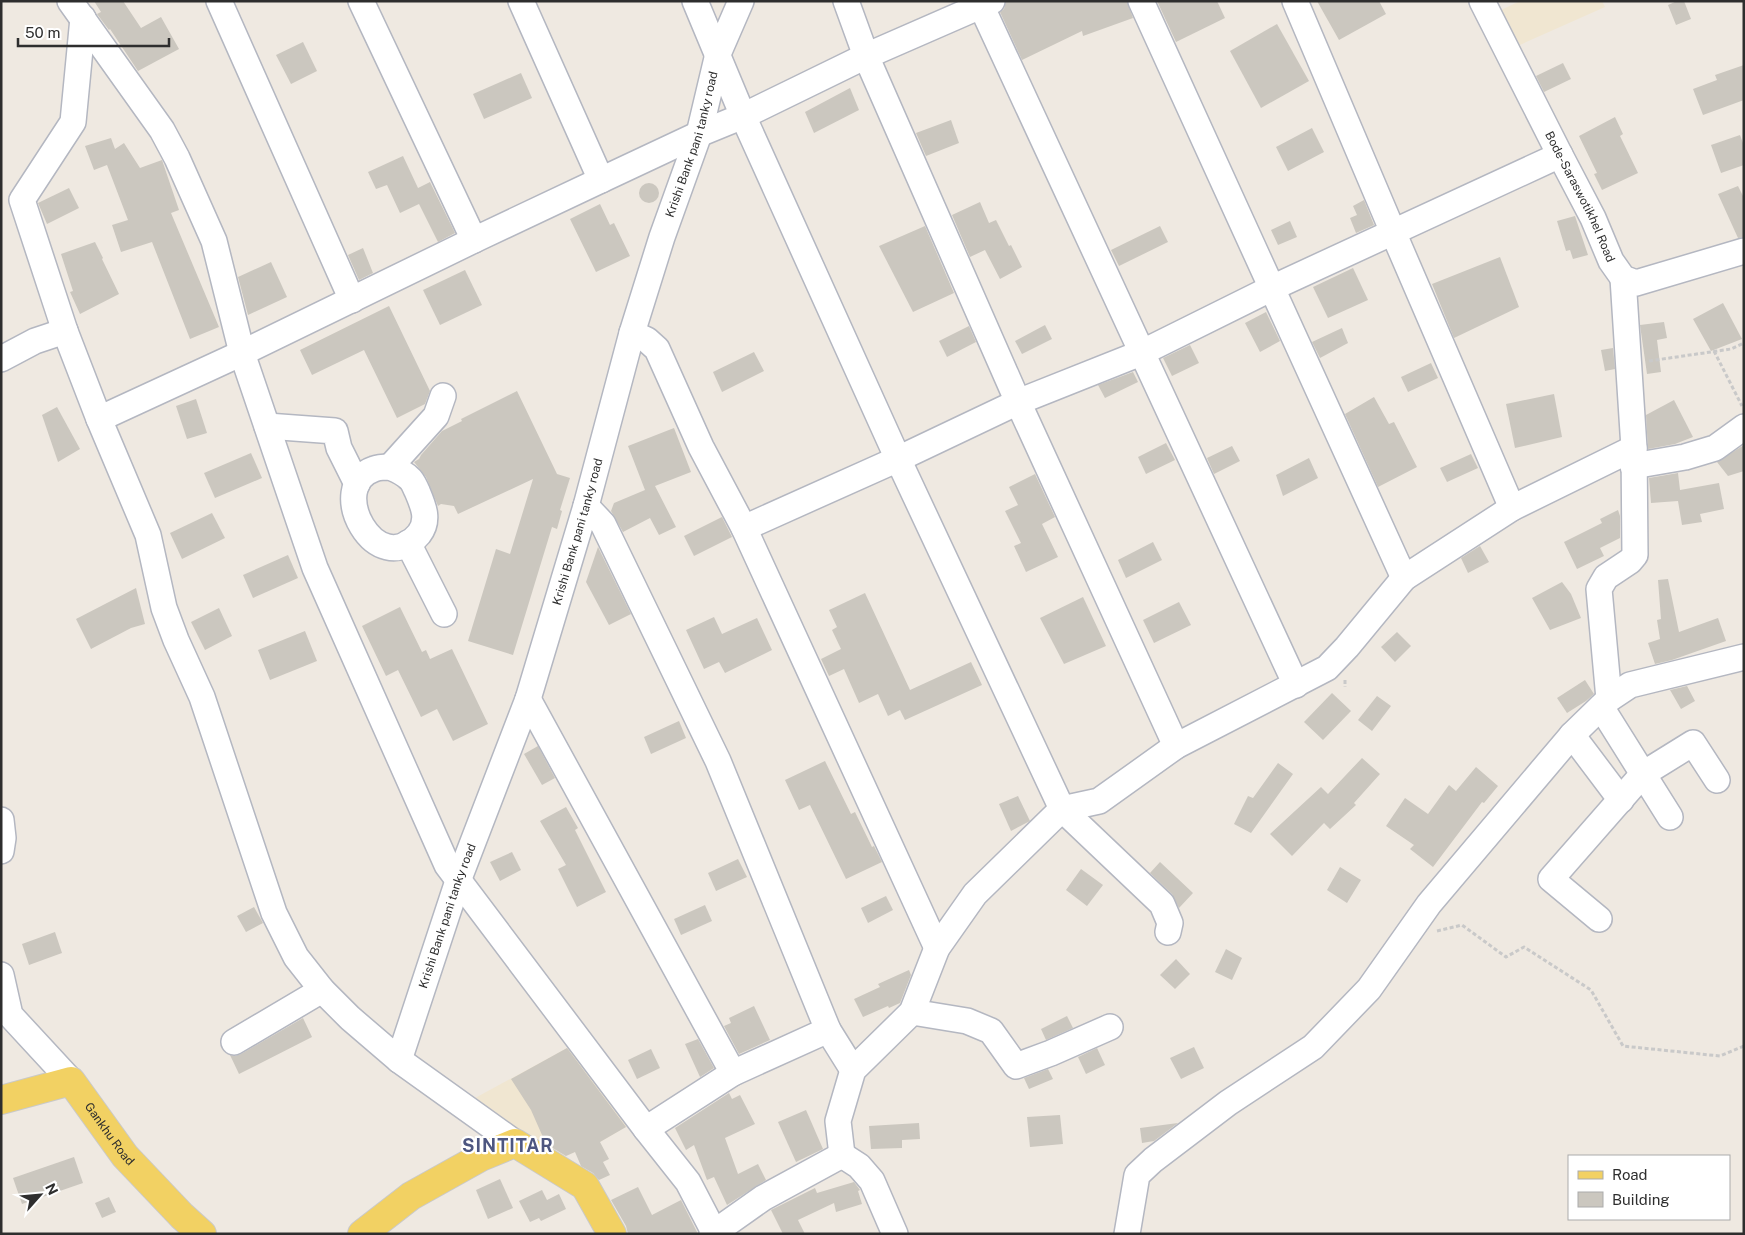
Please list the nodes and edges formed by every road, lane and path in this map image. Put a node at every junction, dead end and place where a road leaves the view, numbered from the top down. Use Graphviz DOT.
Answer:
graph roads {
  1 [pos="219,1"];
  2 [pos="361,1"];
  3 [pos="521,1"];
  4 [pos="696,1"];
  5 [pos="741,1"];
  6 [pos="846,1"];
  7 [pos="1142,1"];
  8 [pos="1295,1"];
  9 [pos="1482,1"];
  10 [pos="984,3"];
  11 [pos="77,10"];
  12 [pos="718,54"];
  13 [pos="866,56"];
  14 [pos="744,116"];
  15 [pos="699,134"];
  16 [pos="1560,155"];
  17 [pos="601,180"];
  18 [pos="1393,232"];
  19 [pos="474,240"];
  20 [pos="1744,251"];
  21 [pos="1623,278"];
  22 [pos="1272,288"];
  23 [pos="352,300"];
  24 [pos="65,330"];
  25 [pos="632,332"];
  26 [pos="1744,343"];
  27 [pos="1714,352"];
  28 [pos="242,353"];
  29 [pos="1141,353"];
  30 [pos="1,359"];
  31 [pos="1628,364"];
  32 [pos="443,396"];
  33 [pos="1018,402"];
  34 [pos="1744,410"];
  35 [pos="99,419"];
  36 [pos="267,426"];
  37 [pos="1744,427"];
  38 [pos="1633,457"];
  39 [pos="898,459"];
  40 [pos="390,467"];
  41 [pos="356,484"];
  42 [pos="586,506"];
  43 [pos="1512,508"];
  44 [pos="744,528"];
  45 [pos="408,544"];
  46 [pos="1404,578"];
  47 [pos="444,614"];
  48 [pos="1744,657"];
  49 [pos="1296,685"];
  50 [pos="528,699"];
  51 [pos="1605,703"];
  52 [pos="1572,735"];
  53 [pos="1176,746"];
  54 [pos="1644,774"];
  55 [pos="1717,780"];
  56 [pos="1621,800"];
  57 [pos="1062,809"];
  58 [pos="1670,817"];
  59 [pos="1,820"];
  60 [pos="1,851"];
  61 [pos="458,881"];
  62 [pos="1429,904"];
  63 [pos="1599,919"];
  64 [pos="1168,932"];
  65 [pos="937,948"];
  66 [pos="1,975"];
  67 [pos="322,990"];
  68 [pos="912,1012"];
  69 [pos="1110,1027"];
  70 [pos="828,1030"];
  71 [pos="234,1042"];
  72 [pos="1744,1046"];
  73 [pos="400,1060"];
  74 [pos="853,1070"];
  75 [pos="733,1073"];
  76 [pos="71,1080"];
  77 [pos="1,1100"];
  78 [pos="646,1129"];
  79 [pos="515,1143"];
  80 [pos="842,1155"];
  81 [pos="713,1233"];
  82 [pos="202,1234"];
  83 [pos="362,1234"];
  84 [pos="612,1234"];
  85 [pos="895,1234"];
  86 [pos="1127,1234"];
  1 -- 23 [label="street"];
  2 -- 19 [label="street"];
  3 -- 17 [label="street"];
  4 -- 12 [label="street"];
  5 -- 12 [label="street, Krishi Bank pani tanky road"];
  6 -- 13 [label="street"];
  7 -- 22 [label="street"];
  8 -- 18 [label="street"];
  9 -- 16 [label="street, Bode-Saraswotikhel Road"];
  10 -- 13 [label="street"];
  10 -- 29 [label="street"];
  11 -- 24 [label="street"];
  11 -- 28 [label="street"];
  12 -- 14 [label="street"];
  12 -- 15 [label="street, Krishi Bank pani tanky road"];
  13 -- 14 [label="street"];
  13 -- 33 [label="street"];
  14 -- 15 [label="street"];
  14 -- 39 [label="street"];
  15 -- 17 [label="street"];
  15 -- 25 [label="street, Krishi Bank pani tanky road"];
  16 -- 18 [label="street"];
  16 -- 21 [label="street, Bode-Saraswotikhel Road"];
  17 -- 19 [label="street"];
  18 -- 22 [label="street"];
  18 -- 43 [label="street"];
  19 -- 23 [label="street"];
  20 -- 21 [label="street"];
  21 -- 31 [label="street"];
  22 -- 29 [label="street"];
  22 -- 46 [label="street"];
  23 -- 28 [label="street"];
  24 -- 30 [label="street"];
  24 -- 35 [label="street"];
  25 -- 42 [label="street, Krishi Bank pani tanky road"];
  25 -- 44 [label="street"];
  26 -- 27 [label="path"];
  27 -- 31 [label="path"];
  27 -- 34 [label="path"];
  28 -- 35 [label="street"];
  28 -- 36 [label="street"];
  29 -- 33 [label="street"];
  29 -- 49 [label="street"];
  31 -- 38 [label="street"];
  32 -- 40 [label="street"];
  33 -- 39 [label="street"];
  33 -- 53 [label="street"];
  35 -- 67 [label="street"];
  36 -- 41 [label="street"];
  36 -- 61 [label="street"];
  37 -- 38 [label="street"];
  38 -- 43 [label="street"];
  38 -- 51 [label="street"];
  39 -- 44 [label="street"];
  39 -- 57 [label="street"];
  40 -- 41 [label="street"];
  40 -- 45 [label="street"];
  41 -- 45 [label="street"];
  42 -- 50 [label="street, Krishi Bank pani tanky road"];
  42 -- 70 [label="street"];
  43 -- 46 [label="street"];
  44 -- 65 [label="street"];
  45 -- 47 [label="street"];
  46 -- 49 [label="street"];
  48 -- 51 [label="street"];
  49 -- 53 [label="street"];
  50 -- 61 [label="street, Krishi Bank pani tanky road"];
  50 -- 75 [label="street"];
  51 -- 52 [label="street"];
  51 -- 54 [label="street"];
  52 -- 56 [label="street"];
  52 -- 62 [label="street"];
  53 -- 57 [label="street"];
  54 -- 55 [label="street"];
  54 -- 56 [label="street"];
  54 -- 58 [label="street"];
  56 -- 63 [label="street"];
  57 -- 64 [label="street"];
  57 -- 65 [label="street"];
  59 -- 60 [label="street"];
  61 -- 73 [label="street, Krishi Bank pani tanky road"];
  61 -- 78 [label="street"];
  62 -- 72 [label="path"];
  62 -- 86 [label="street"];
  65 -- 68 [label="street"];
  66 -- 76 [label="street"];
  67 -- 71 [label="street"];
  67 -- 73 [label="street"];
  68 -- 69 [label="street"];
  68 -- 74 [label="street"];
  70 -- 74 [label="street"];
  70 -- 75 [label="street"];
  73 -- 79 [label="street"];
  74 -- 80 [label="street"];
  75 -- 78 [label="street"];
  76 -- 77 [label="main road"];
  76 -- 82 [label="main road, Gankhu Road"];
  78 -- 81 [label="street"];
  79 -- 83 [label="main road"];
  79 -- 84 [label="main road"];
  80 -- 81 [label="street"];
  80 -- 85 [label="street"];
}
